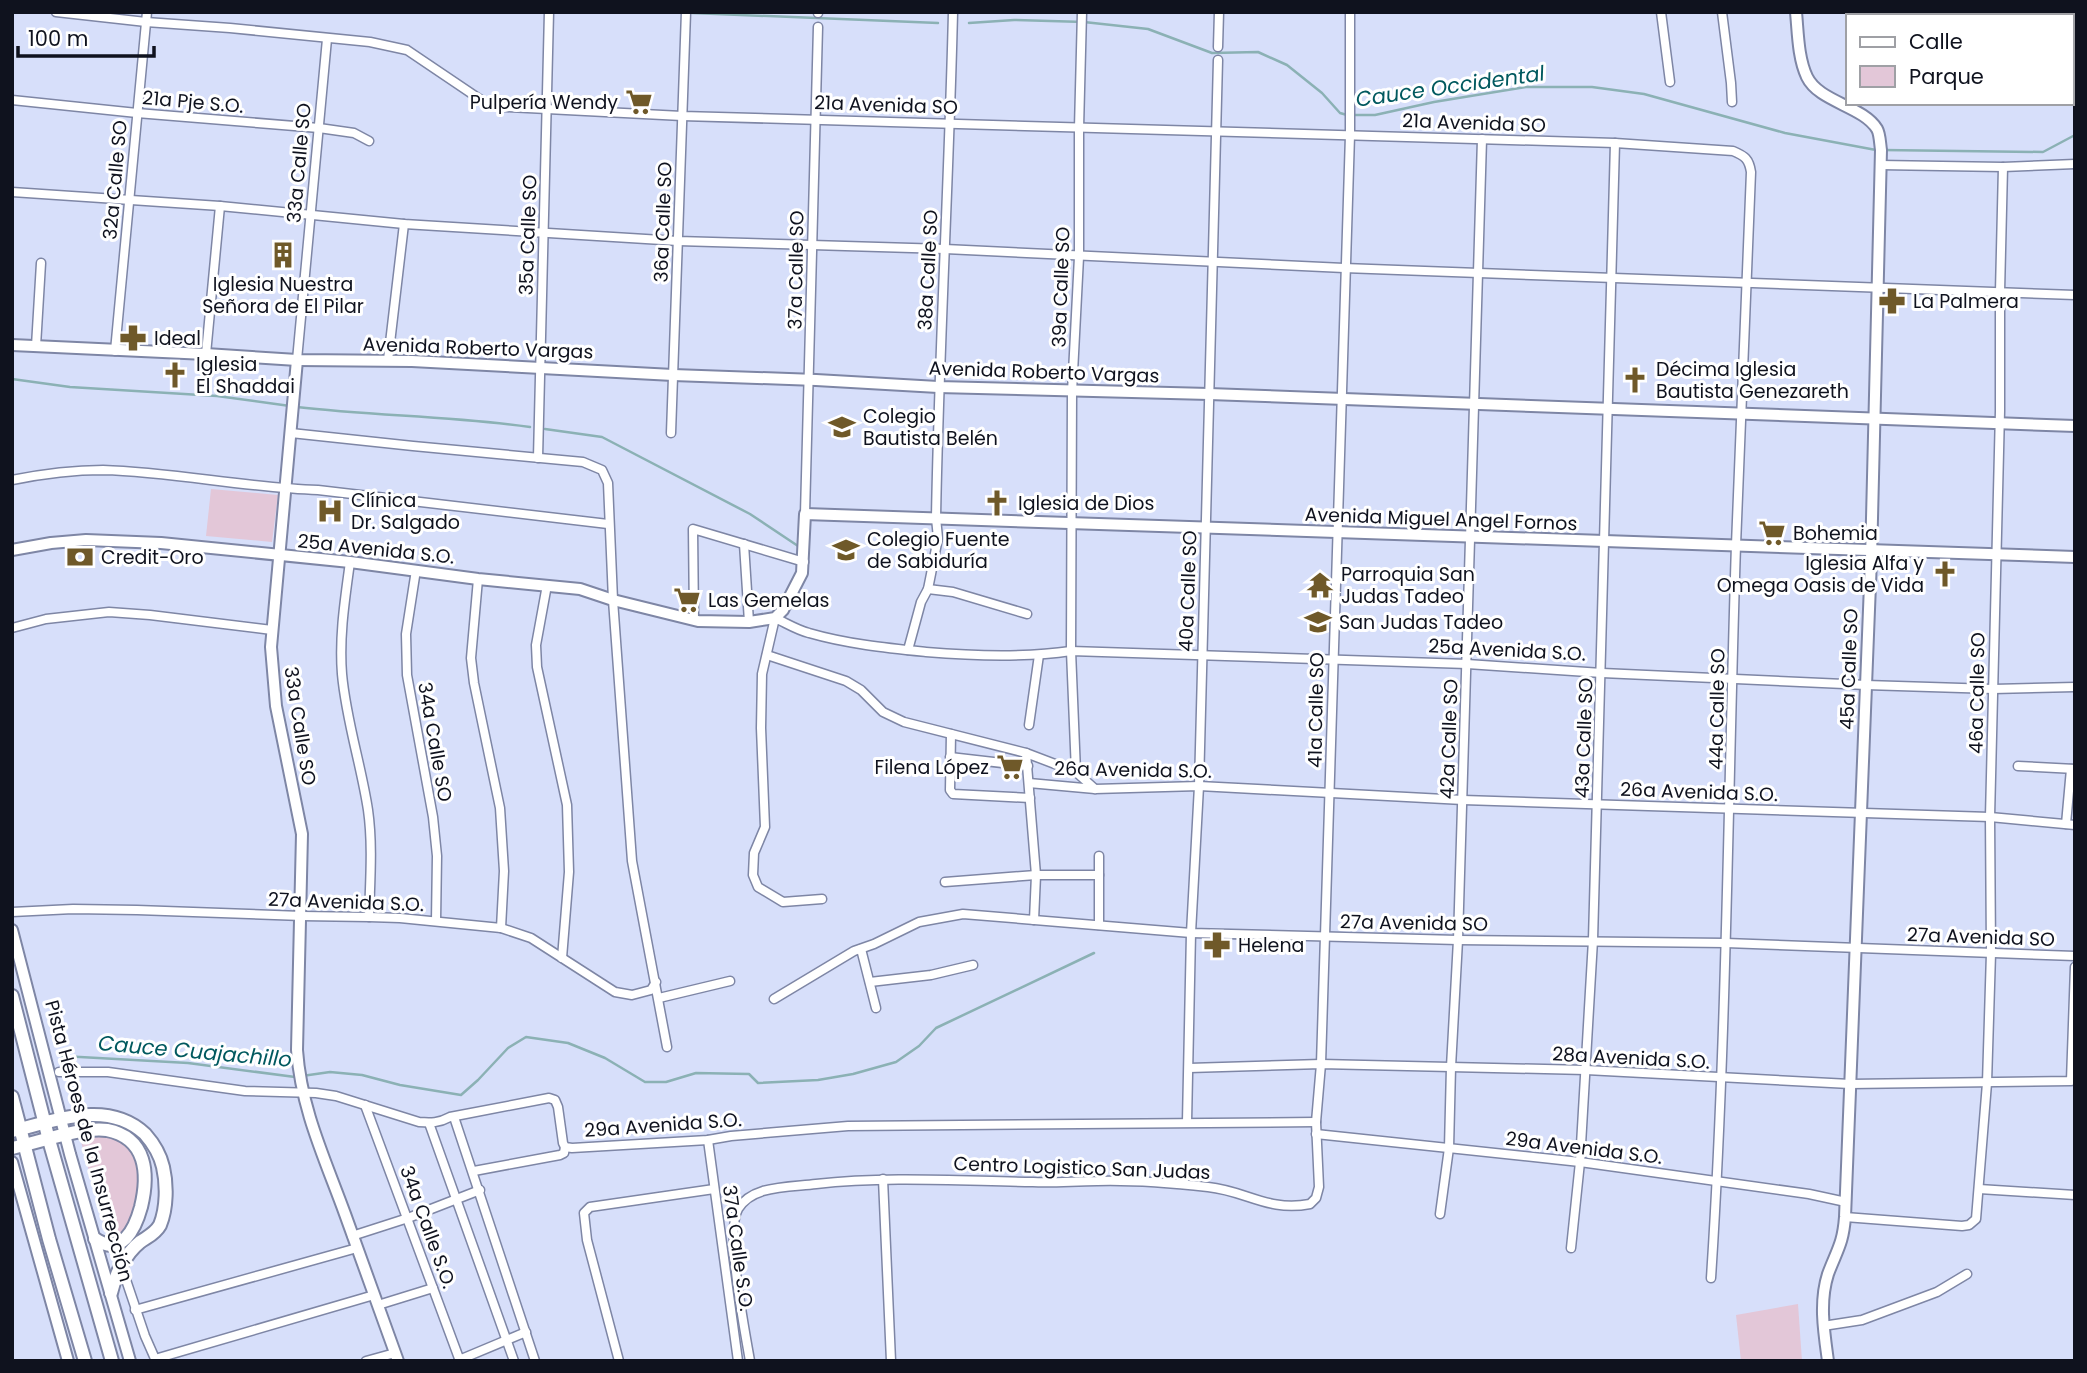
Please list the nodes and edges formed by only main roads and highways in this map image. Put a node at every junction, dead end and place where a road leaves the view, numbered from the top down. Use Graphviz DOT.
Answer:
graph roads {
  1 [pos="12,996"];
  2 [pos="12,1097"];
  3 [pos="64,1128"];
  4 [pos="47,1132"];
  5 [pos="17,1139"];
  6 [pos="139,1225"];
  7 [pos="155,1232"];
  8 [pos="95,1239"];
  9 [pos="128,1255"];
  10 [pos="111,1293"];
  11 [pos="83,1361"];
  12 [pos="112,1361"];
  1 -- 4 [label="main road, Pista Héroes de la Insurrección"];
  2 -- 5 [label="main road"];
  3 -- 4 [label="main road"];
  3 -- 6 [label="main road"];
  3 -- 7 [label="main road"];
  4 -- 5 [label="main road"];
  4 -- 12 [label="main road, Pista Héroes de la Insurrección"];
  5 -- 11 [label="main road"];
  6 -- 7 [label="main road"];
  6 -- 8 [label="main road"];
  6 -- 9 [label="main road"];
  7 -- 9 [label="main road"];
  9 -- 10 [label="main road"];
}
